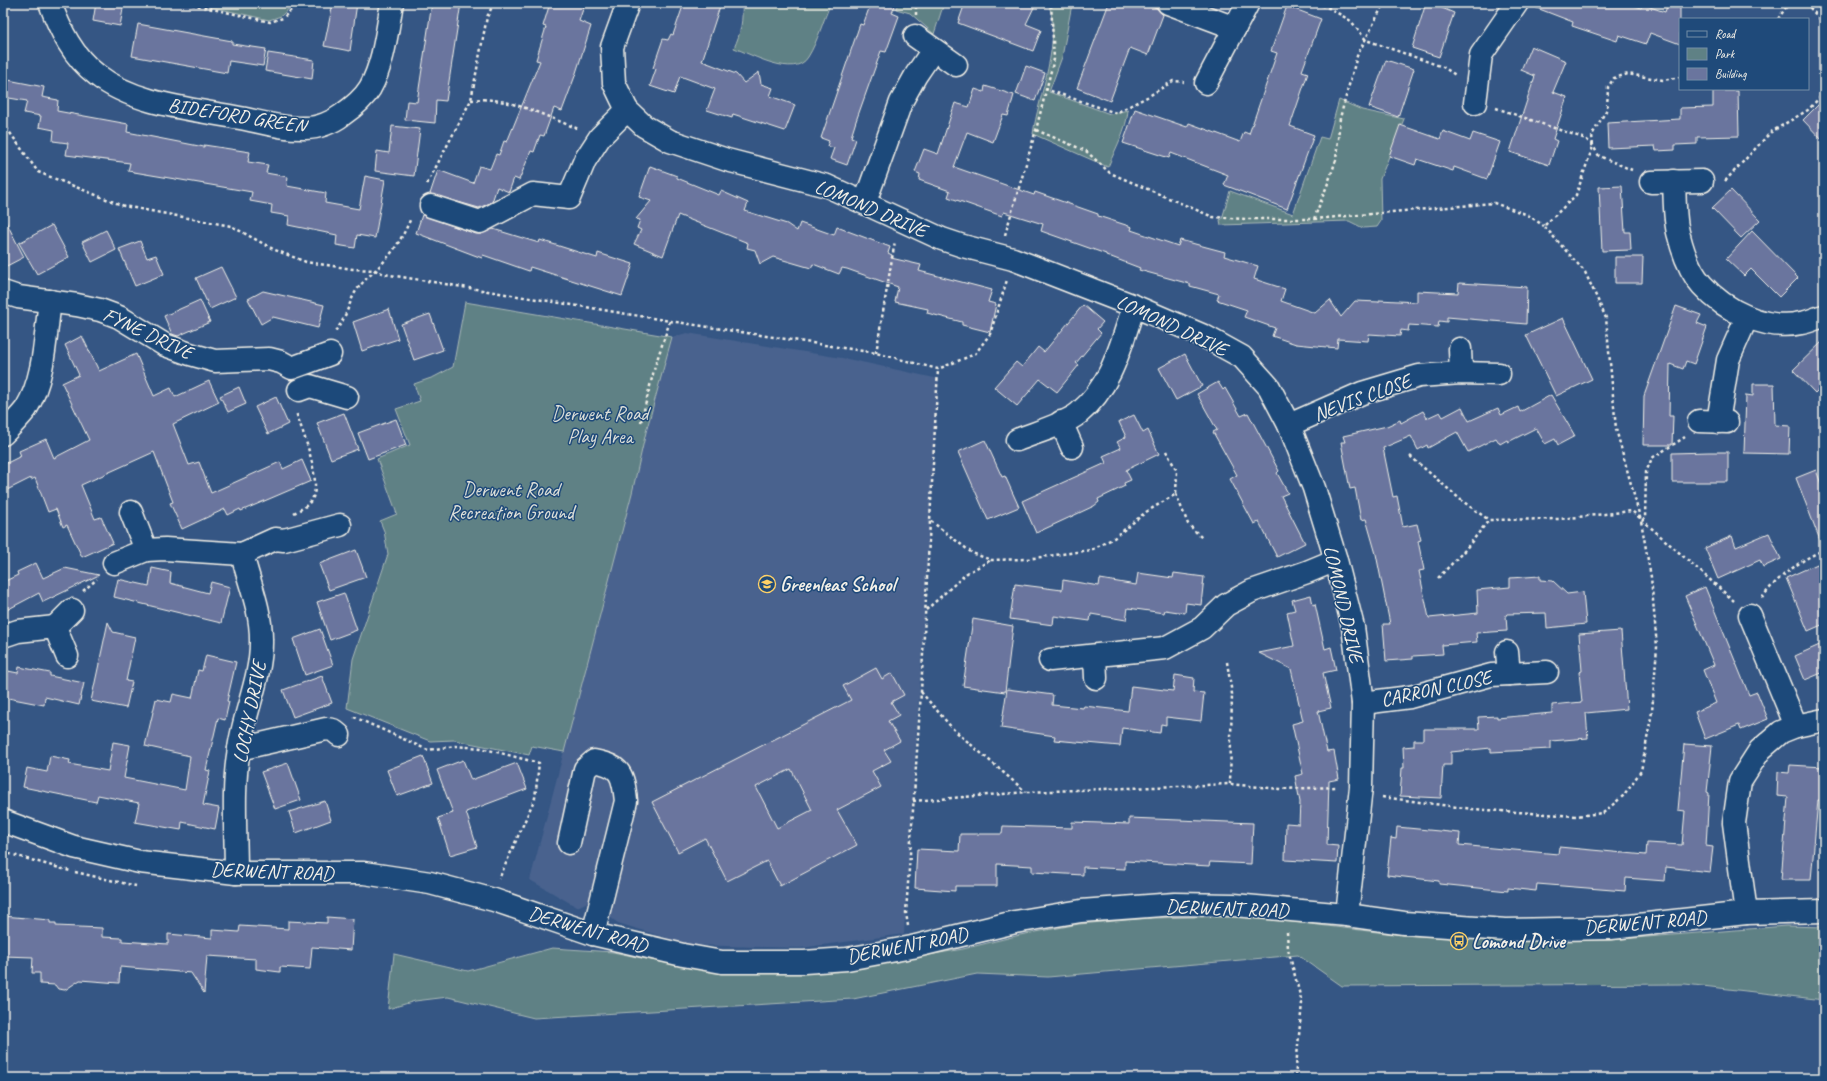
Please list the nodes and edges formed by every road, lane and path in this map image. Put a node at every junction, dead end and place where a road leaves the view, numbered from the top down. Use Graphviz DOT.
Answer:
graph roads {
  1 [pos="50,3"];
  2 [pos="186,3"];
  3 [pos="298,3"];
  4 [pos="392,3"];
  5 [pos="494,3"];
  6 [pos="628,3"];
  7 [pos="1051,3"];
  8 [pos="1168,3"];
  9 [pos="1248,3"];
  10 [pos="1384,3"];
  11 [pos="1517,3"];
  12 [pos="1789,3"];
  13 [pos="1806,3"];
  14 [pos="1779,18"];
  15 [pos="1824,24"];
  16 [pos="1235,28"];
  17 [pos="915,36"];
  18 [pos="934,50"];
  19 [pos="956,65"];
  20 [pos="1679,76"];
  21 [pos="1206,83"];
  22 [pos="1045,89"];
  23 [pos="1824,93"];
  24 [pos="471,100"];
  25 [pos="1475,103"];
  26 [pos="627,110"];
  27 [pos="3,123"];
  28 [pos="1036,130"];
  29 [pos="600,137"];
  30 [pos="1702,181"];
  31 [pos="1651,182"];
  32 [pos="1674,182"];
  33 [pos="423,202"];
  34 [pos="865,202"];
  35 [pos="898,218"];
  36 [pos="1314,219"];
  37 [pos="1544,226"];
  38 [pos="1006,256"];
  39 [pos="375,270"];
  40 [pos="10,294"];
  41 [pos="50,301"];
  42 [pos="1134,306"];
  43 [pos="1824,316"];
  44 [pos="1747,317"];
  45 [pos="670,321"];
  46 [pos="1460,349"];
  47 [pos="876,352"];
  48 [pos="330,354"];
  49 [pos="292,368"];
  50 [pos="938,369"];
  51 [pos="1461,373"];
  52 [pos="1498,374"];
  53 [pos="300,394"];
  54 [pos="347,397"];
  55 [pos="641,422"];
  56 [pos="1061,422"];
  57 [pos="1715,422"];
  58 [pos="1289,425"];
  59 [pos="3,434"];
  60 [pos="1017,440"];
  61 [pos="1072,447"];
  62 [pos="1166,451"];
  63 [pos="1410,456"];
  64 [pos="1176,494"];
  65 [pos="131,512"];
  66 [pos="291,515"];
  67 [pos="931,520"];
  68 [pos="1489,520"];
  69 [pos="1641,520"];
  70 [pos="340,525"];
  71 [pos="1202,538"];
  72 [pos="146,550"];
  73 [pos="1824,550"];
  74 [pos="242,554"];
  75 [pos="991,560"];
  76 [pos="1336,560"];
  77 [pos="114,563"];
  78 [pos="1438,578"];
  79 [pos="72,610"];
  80 [pos="926,610"];
  81 [pos="1750,615"];
  82 [pos="55,627"];
  83 [pos="3,636"];
  84 [pos="1508,652"];
  85 [pos="68,656"];
  86 [pos="1094,656"];
  87 [pos="1050,660"];
  88 [pos="1227,662"];
  89 [pos="1547,672"];
  90 [pos="1509,674"];
  91 [pos="1096,678"];
  92 [pos="921,692"];
  93 [pos="1363,703"];
  94 [pos="1824,720"];
  95 [pos="1796,726"];
  96 [pos="339,735"];
  97 [pos="239,749"];
  98 [pos="1230,784"];
  99 [pos="1361,790"];
  100 [pos="1027,792"];
  101 [pos="913,801"];
  102 [pos="3,821"];
  103 [pos="569,843"];
  104 [pos="236,873"];
  105 [pos="494,900"];
  106 [pos="1286,909"];
  107 [pos="1824,911"];
  108 [pos="1746,913"];
  109 [pos="1347,915"];
  110 [pos="594,934"];
  111 [pos="912,947"];
  112 [pos="1295,1078"];
  1 -- 4 [label="street, BIDEFORD GREEN"];
  2 -- 3 [label="path"];
  5 -- 24 [label="path"];
  6 -- 26 [label="street, LOMOND DRIVE"];
  7 -- 22 [label="path"];
  8 -- 16 [label="street"];
  9 -- 16 [label="street"];
  10 -- 36 [label="path"];
  11 -- 25 [label="street"];
  12 -- 14 [label="path"];
  13 -- 15 [label="path"];
  16 -- 21 [label="street"];
  17 -- 18 [label="street"];
  18 -- 19 [label="street"];
  18 -- 34 [label="street"];
  20 -- 37 [label="path"];
  21 -- 22 [label="path"];
  22 -- 28 [label="path"];
  23 -- 30 [label="path"];
  24 -- 29 [label="path"];
  24 -- 33 [label="path"];
  26 -- 29 [label="street"];
  26 -- 34 [label="street, LOMOND DRIVE"];
  27 -- 39 [label="path"];
  28 -- 36 [label="path"];
  28 -- 38 [label="path"];
  29 -- 33 [label="street"];
  30 -- 32 [label="street"];
  31 -- 32 [label="street"];
  32 -- 44 [label="street"];
  33 -- 39 [label="path"];
  34 -- 35 [label="street, LOMOND DRIVE"];
  35 -- 38 [label="street, LOMOND DRIVE"];
  35 -- 47 [label="path"];
  36 -- 37 [label="path"];
  37 -- 69 [label="path"];
  38 -- 42 [label="street, LOMOND DRIVE"];
  38 -- 50 [label="path"];
  39 -- 45 [label="path"];
  39 -- 48 [label="path"];
  40 -- 41 [label="street, FYNE DRIVE"];
  41 -- 49 [label="street, FYNE DRIVE"];
  41 -- 59 [label="street"];
  42 -- 56 [label="street"];
  42 -- 58 [label="street, LOMOND DRIVE"];
  43 -- 44 [label="street"];
  44 -- 57 [label="street"];
  45 -- 47 [label="path"];
  45 -- 55 [label="path"];
  46 -- 51 [label="street"];
  47 -- 50 [label="path"];
  48 -- 49 [label="street"];
  49 -- 53 [label="street"];
  50 -- 67 [label="path"];
  51 -- 52 [label="street, NEVIS CLOSE"];
  51 -- 58 [label="street, NEVIS CLOSE"];
  53 -- 54 [label="street"];
  53 -- 66 [label="path"];
  56 -- 60 [label="street"];
  56 -- 61 [label="street"];
  57 -- 69 [label="path"];
  58 -- 76 [label="street, LOMOND DRIVE"];
  62 -- 64 [label="path"];
  63 -- 68 [label="path"];
  64 -- 71 [label="path"];
  64 -- 75 [label="path"];
  65 -- 72 [label="street"];
  67 -- 75 [label="path"];
  67 -- 80 [label="path"];
  68 -- 69 [label="path"];
  68 -- 78 [label="path"];
  69 -- 81 [label="path"];
  69 -- 99 [label="path"];
  70 -- 74 [label="street"];
  72 -- 74 [label="street"];
  72 -- 77 [label="street"];
  73 -- 81 [label="path"];
  74 -- 97 [label="street, LOCHY DRIVE"];
  75 -- 80 [label="path"];
  76 -- 86 [label="street"];
  76 -- 93 [label="street, LOMOND DRIVE"];
  77 -- 79 [label="path"];
  79 -- 82 [label="street"];
  80 -- 92 [label="path"];
  81 -- 95 [label="street"];
  82 -- 83 [label="street"];
  82 -- 85 [label="street"];
  84 -- 90 [label="street, CARRON CLOSE"];
  86 -- 87 [label="street"];
  86 -- 91 [label="street"];
  88 -- 98 [label="path"];
  89 -- 90 [label="street, CARRON CLOSE"];
  90 -- 93 [label="street, CARRON CLOSE"];
  92 -- 100 [label="path"];
  92 -- 101 [label="path"];
  93 -- 99 [label="street, LOMOND DRIVE"];
  94 -- 95 [label="street"];
  95 -- 108 [label="street"];
  96 -- 97 [label="street"];
  96 -- 105 [label="path"];
  97 -- 104 [label="street, LOCHY DRIVE"];
  98 -- 99 [label="path"];
  98 -- 100 [label="path"];
  99 -- 109 [label="street, LOMOND DRIVE"];
  100 -- 101 [label="path"];
  101 -- 111 [label="path"];
  102 -- 104 [label="street, DERWENT ROAD"];
  103 -- 110 [label="street"];
  104 -- 105 [label="street, DERWENT ROAD"];
  105 -- 110 [label="street, DERWENT ROAD"];
  106 -- 109 [label="street, DERWENT ROAD"];
  106 -- 111 [label="street, DERWENT ROAD"];
  106 -- 112 [label="path"];
  107 -- 108 [label="street, DERWENT ROAD"];
  108 -- 109 [label="street, DERWENT ROAD"];
  110 -- 111 [label="street, DERWENT ROAD"];
}
